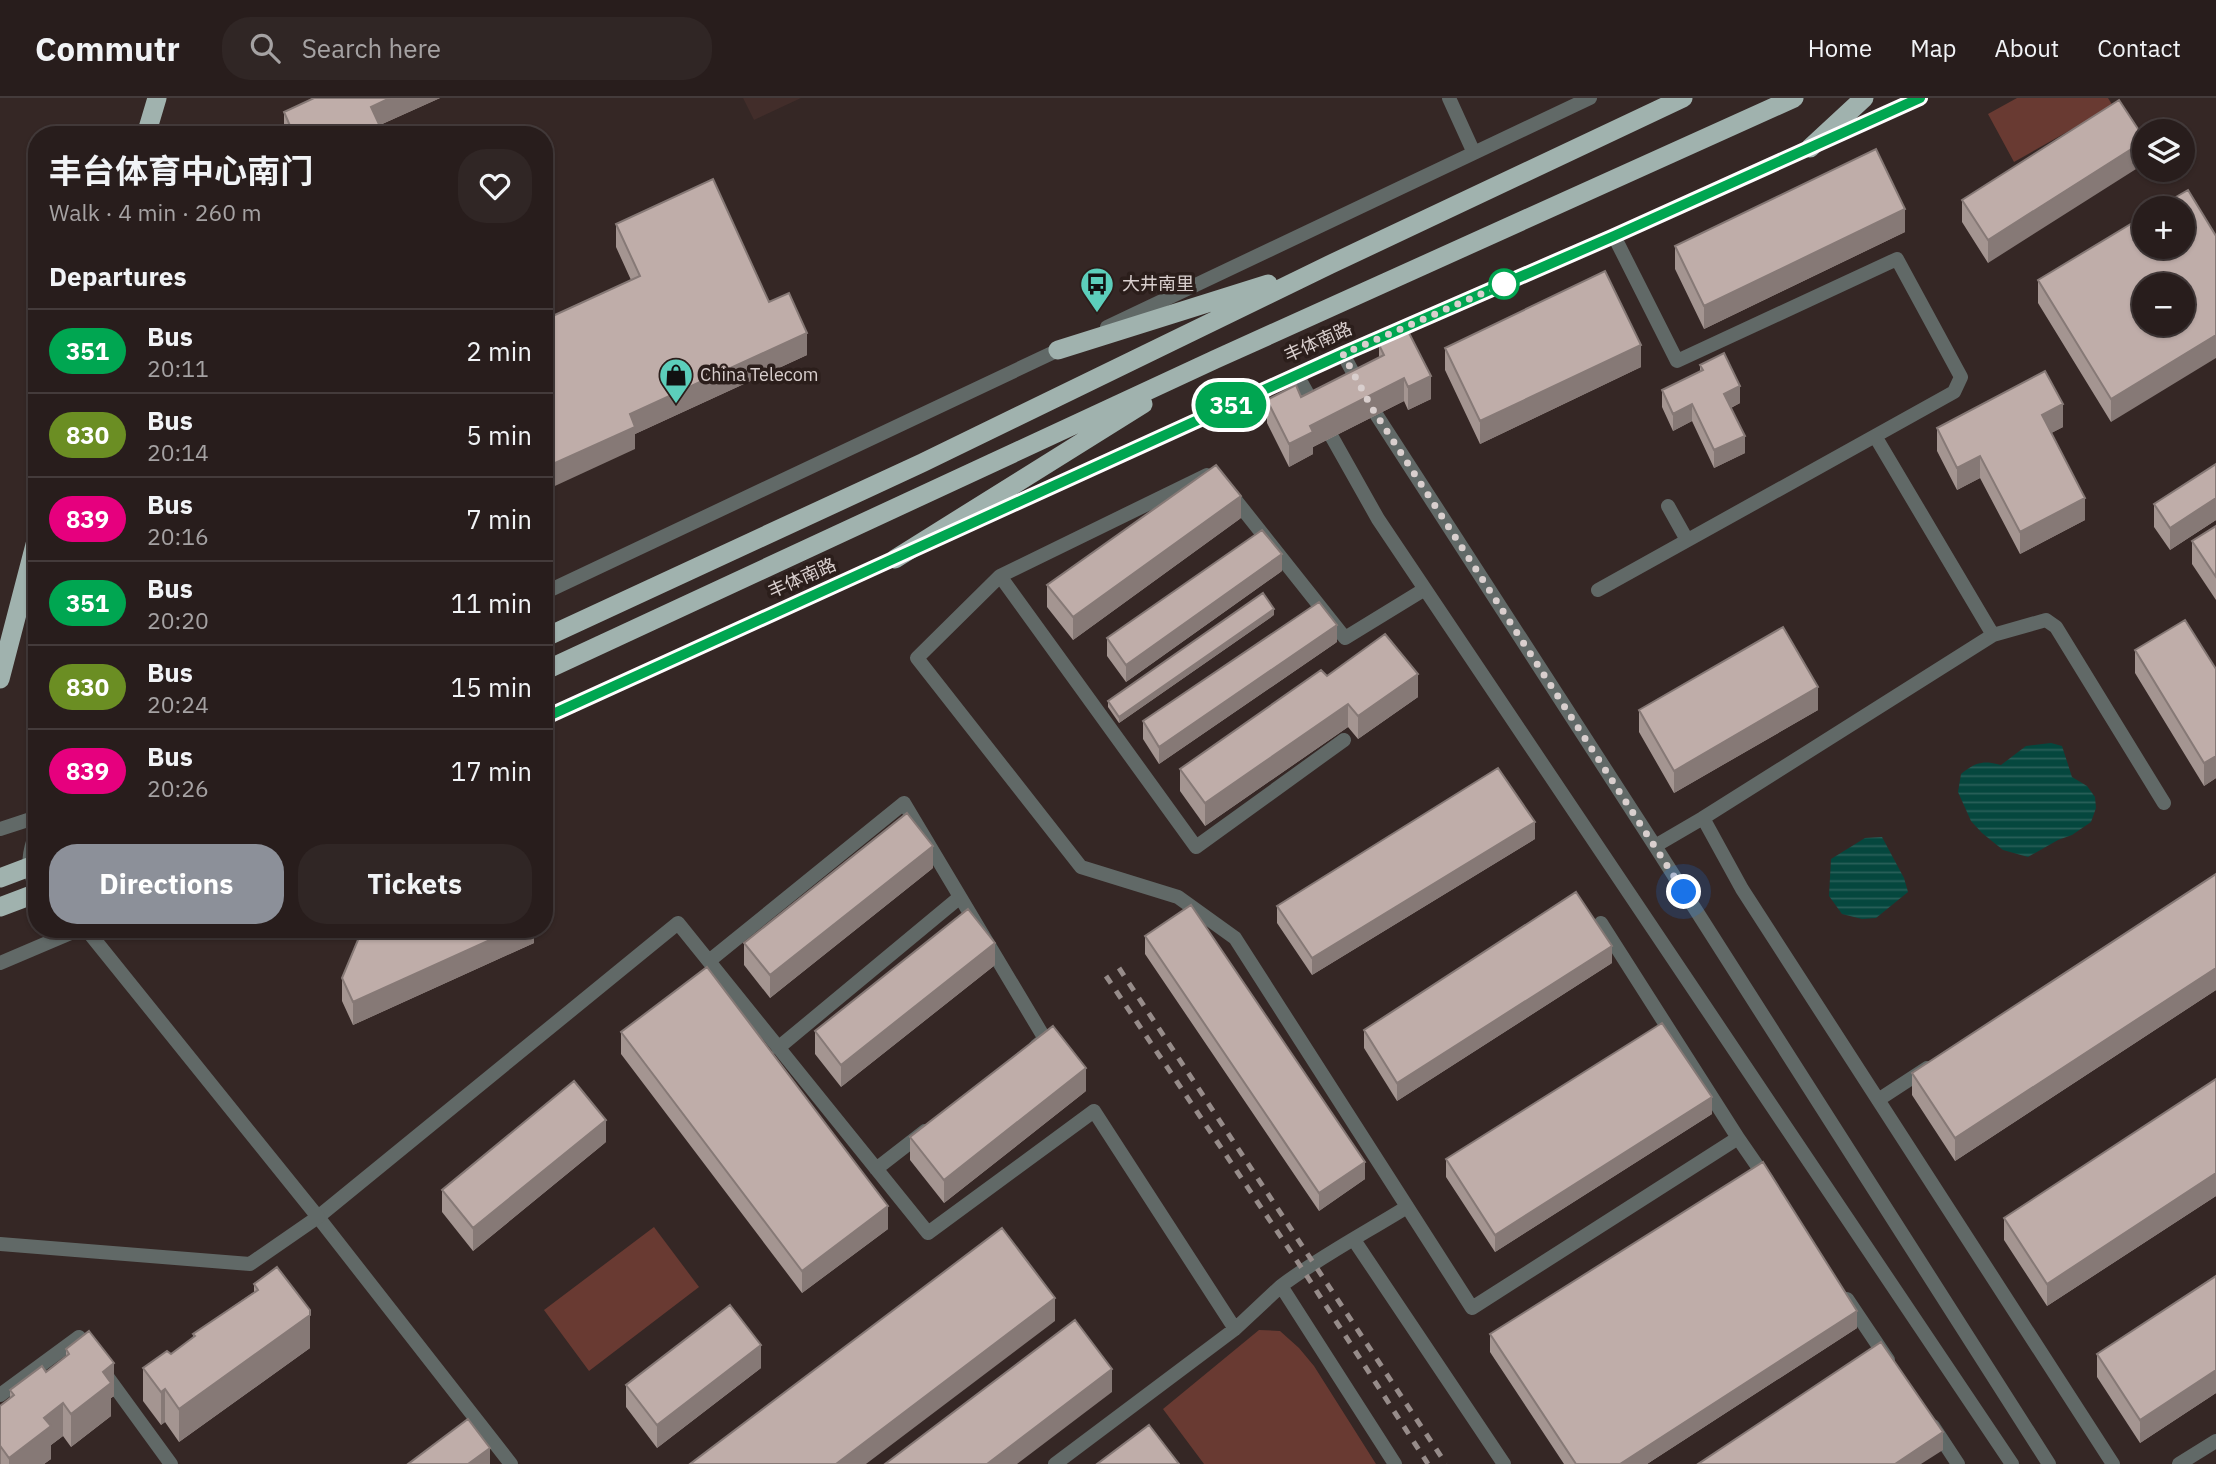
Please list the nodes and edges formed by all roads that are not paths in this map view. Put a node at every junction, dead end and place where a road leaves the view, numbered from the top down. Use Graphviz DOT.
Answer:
graph roads {
  1 [pos="158,98"];
  2 [pos="1449,98"];
  3 [pos="1590,98"];
  4 [pos="1683,98"];
  5 [pos="1794,98"];
  6 [pos="1864,98"];
  7 [pos="1920,98"];
  8 [pos="149,126"];
  9 [pos="1810,148"];
  10 [pos="1474,153"];
  11 [pos="1614,236"];
  12 [pos="1329,265"];
  13 [pos="1058,350"];
  14 [pos="1343,354"];
  15 [pos="1216,359"];
  16 [pos="1297,375"];
  17 [pos="1875,436"];
  18 [pos="1668,506"];
  19 [pos="1687,540"];
  20 [pos="895,559"];
  21 [pos="28,572"];
  22 [pos="1000,576"];
  23 [pos="553,589"];
  24 [pos="1425,589"];
  25 [pos="1598,590"];
  26 [pos="553,634"];
  27 [pos="1993,635"];
  28 [pos="553,667"];
  29 [pos="0,679"];
  30 [pos="553,714"];
  31 [pos="1344,740"];
  32 [pos="2164,803"];
  33 [pos="1703,818"];
  34 [pos="28,820"];
  35 [pos="0,829"];
  36 [pos="1655,846"];
  37 [pos="28,867"];
  38 [pos="0,878"];
  39 [pos="28,894"];
  40 [pos="960,897"];
  41 [pos="0,906"];
  42 [pos="1601,923"];
  43 [pos="59,938"];
  44 [pos="93,938"];
  45 [pos="709,961"];
  46 [pos="0,963"];
  47 [pos="778,1048"];
  48 [pos="1024,1055"];
  49 [pos="1937,1061"];
  50 [pos="1878,1100"];
  51 [pos="939,1120"];
  52 [pos="1738,1138"];
  53 [pos="876,1168"];
  54 [pos="1776,1194"];
  55 [pos="1408,1207"];
  56 [pos="318,1217"];
  57 [pos="1354,1240"];
  58 [pos="0,1244"];
  59 [pos="1837,1284"];
  60 [pos="1281,1286"];
  61 [pos="1235,1329"];
  62 [pos="1898,1374"];
  63 [pos="0,1395"];
  64 [pos="1928,1419"];
  65 [pos="2216,1441"];
  66 [pos="171,1464"];
  67 [pos="511,1464"];
  68 [pos="1055,1464"];
  69 [pos="1395,1464"];
  70 [pos="1504,1464"];
  71 [pos="1958,1464"];
  72 [pos="2012,1464"];
  73 [pos="2049,1464"];
  74 [pos="2113,1464"];
  75 [pos="2179,1464"];
  1 -- 8 [label="highway"];
  2 -- 10 [label="street"];
  3 -- 10 [label="street"];
  4 -- 12 [label="highway"];
  5 -- 15 [label="highway, 丰体南路"];
  6 -- 9 [label="highway"];
  7 -- 9 [label="street, 丰体南路"];
  9 -- 11 [label="street, 丰体南路"];
  10 -- 13 [label="street"];
  11 -- 14 [label="street, 丰体南路"];
  11 -- 17 [label="street"];
  12 -- 13 [label="highway"];
  12 -- 26 [label="highway"];
  13 -- 23 [label="street"];
  14 -- 16 [label="street, 丰体南路"];
  14 -- 36 [label="street"];
  15 -- 20 [label="highway"];
  15 -- 28 [label="highway, 丰体南路"];
  16 -- 20 [label="street, 丰体南路"];
  16 -- 24 [label="street"];
  17 -- 19 [label="street"];
  17 -- 27 [label="street"];
  18 -- 19 [label="street"];
  19 -- 25 [label="street"];
  20 -- 30 [label="street, 丰体南路"];
  21 -- 29 [label="highway"];
  22 -- 24 [label="street"];
  22 -- 31 [label="street"];
  22 -- 55 [label="street"];
  24 -- 72 [label="street"];
  27 -- 32 [label="street"];
  27 -- 33 [label="street"];
  33 -- 36 [label="street"];
  33 -- 50 [label="street"];
  34 -- 35 [label="street"];
  36 -- 73 [label="street"];
  37 -- 38 [label="highway, bridge"];
  39 -- 41 [label="highway"];
  40 -- 45 [label="street"];
  40 -- 47 [label="street"];
  40 -- 48 [label="street"];
  42 -- 52 [label="street"];
  43 -- 46 [label="street"];
  44 -- 56 [label="street"];
  45 -- 47 [label="street"];
  45 -- 56 [label="street"];
  47 -- 53 [label="street"];
  49 -- 50 [label="street"];
  50 -- 74 [label="street"];
  51 -- 53 [label="street"];
  52 -- 54 [label="street"];
  52 -- 55 [label="street"];
  53 -- 61 [label="street"];
  55 -- 57 [label="street"];
  56 -- 58 [label="street"];
  56 -- 67 [label="street"];
  57 -- 60 [label="street"];
  57 -- 70 [label="street"];
  59 -- 62 [label="street"];
  60 -- 61 [label="street"];
  60 -- 69 [label="street"];
  61 -- 68 [label="street"];
  63 -- 66 [label="street"];
  64 -- 71 [label="street"];
  65 -- 75 [label="street"];
}
